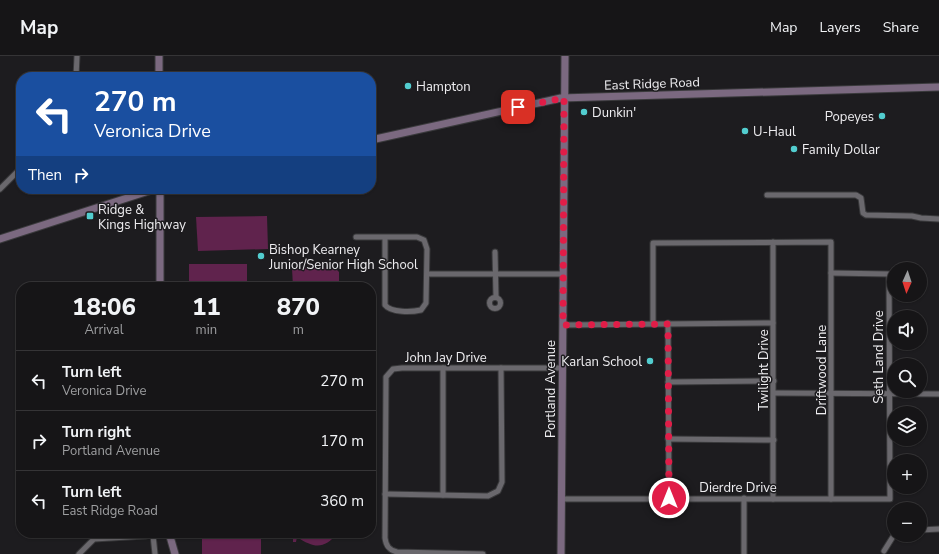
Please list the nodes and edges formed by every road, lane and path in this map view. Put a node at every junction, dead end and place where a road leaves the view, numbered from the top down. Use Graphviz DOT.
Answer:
graph roads {
  1 [pos="77,56"];
  2 [pos="159,56"];
  3 [pos="565,56"];
  4 [pos="76,72"];
  5 [pos="159,72"];
  6 [pos="939,87"];
  7 [pos="564,98"];
  8 [pos="376,139"];
  9 [pos="16,173"];
  10 [pos="0,189"];
  11 [pos="140,194"];
  12 [pos="160,194"];
  13 [pos="768,194"];
  14 [pos="939,219"];
  15 [pos="356,237"];
  16 [pos="385,237"];
  17 [pos="0,239"];
  18 [pos="773,242"];
  19 [pos="495,252"];
  20 [pos="427,274"];
  21 [pos="495,274"];
  22 [pos="563,274"];
  23 [pos="831,274"];
  24 [pos="160,282"];
  25 [pos="496,297"];
  26 [pos="773,323"];
  27 [pos="653,324"];
  28 [pos="668,324"];
  29 [pos="563,325"];
  30 [pos="890,358"];
  31 [pos="443,368"];
  32 [pos="501,368"];
  33 [pos="562,368"];
  34 [pos="774,381"];
  35 [pos="668,382"];
  36 [pos="774,393"];
  37 [pos="832,394"];
  38 [pos="887,394"];
  39 [pos="927,394"];
  40 [pos="939,394"];
  41 [pos="890,398"];
  42 [pos="668,439"];
  43 [pos="774,440"];
  44 [pos="385,494"];
  45 [pos="443,495"];
  46 [pos="562,498"];
  47 [pos="669,498"];
  48 [pos="744,498"];
  49 [pos="773,499"];
  50 [pos="832,499"];
  51 [pos="890,499"];
  52 [pos="939,529"];
  53 [pos="927,530"];
  54 [pos="94,538"];
  55 [pos="153,538"];
  56 [pos="170,538"];
  57 [pos="890,542"];
  58 [pos="884,551"];
  59 [pos="79,554"];
  60 [pos="155,554"];
  61 [pos="175,554"];
  62 [pos="483,554"];
  63 [pos="561,554"];
  64 [pos="744,554"];
  1 -- 4 [label="street"];
  2 -- 5 [label="main road"];
  3 -- 7 [label="main road, Portland Avenue"];
  6 -- 7 [label="main road, East Ridge Road"];
  7 -- 8 [label="main road, East Ridge Road"];
  7 -- 22 [label="main road, Portland Avenue"];
  9 -- 10 [label="street"];
  11 -- 17 [label="main road"];
  12 -- 24 [label="main road"];
  13 -- 14 [label="street"];
  15 -- 16 [label="street"];
  16 -- 20 [label="street"];
  16 -- 20 [label="street"];
  18 -- 23 [label="street, Driftwood Lane"];
  18 -- 26 [label="street, Twilight Drive"];
  18 -- 27 [label="street"];
  19 -- 21 [label="street"];
  20 -- 21 [label="street"];
  21 -- 22 [label="street"];
  21 -- 25 [label="street"];
  22 -- 29 [label="main road, Portland Avenue"];
  23 -- 30 [label="street, Seth Land Drive"];
  23 -- 37 [label="street, Driftwood Lane"];
  26 -- 28 [label="street"];
  26 -- 34 [label="street, Twilight Drive"];
  27 -- 28 [label="street"];
  27 -- 29 [label="street"];
  28 -- 35 [label="street"];
  29 -- 33 [label="main road, Portland Avenue"];
  31 -- 32 [label="street, John Jay Drive"];
  31 -- 44 [label="street, John Jay Drive"];
  31 -- 45 [label="street"];
  32 -- 33 [label="street, John Jay Drive"];
  32 -- 45 [label="street"];
  33 -- 46 [label="main road, Portland Avenue"];
  34 -- 35 [label="street"];
  34 -- 36 [label="street, Twilight Drive"];
  35 -- 42 [label="street"];
  36 -- 37 [label="street"];
  36 -- 43 [label="street, Twilight Drive"];
  37 -- 38 [label="street"];
  37 -- 50 [label="street, Driftwood Lane"];
  39 -- 40 [label="street"];
  41 -- 51 [label="street, Seth Land Drive"];
  42 -- 43 [label="street"];
  42 -- 47 [label="street"];
  43 -- 49 [label="street, Twilight Drive"];
  44 -- 45 [label="street"];
  44 -- 62 [label="street, John Jay Drive"];
  46 -- 47 [label="street, Dierdre Drive"];
  46 -- 63 [label="main road, Portland Avenue"];
  47 -- 48 [label="street, Dierdre Drive"];
  48 -- 49 [label="street, Dierdre Drive"];
  48 -- 64 [label="street"];
  49 -- 50 [label="street, Dierdre Drive"];
  50 -- 51 [label="street, Dierdre Drive"];
  52 -- 53 [label="street"];
  54 -- 59 [label="street"];
  55 -- 60 [label="street"];
  56 -- 61 [label="main road"];
  57 -- 58 [label="street"];
}
